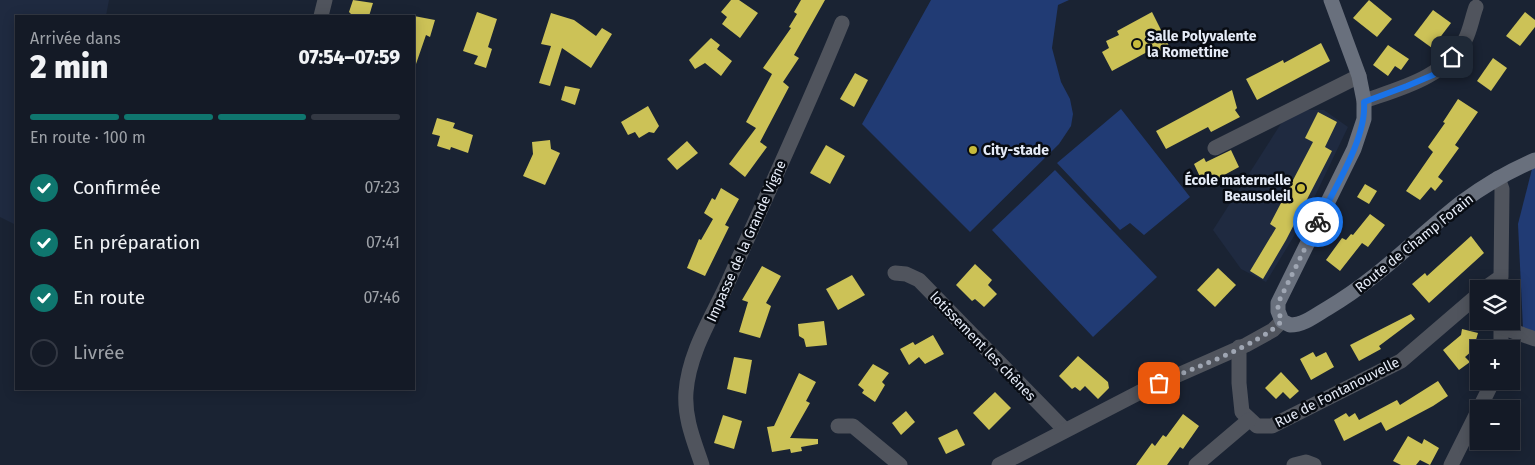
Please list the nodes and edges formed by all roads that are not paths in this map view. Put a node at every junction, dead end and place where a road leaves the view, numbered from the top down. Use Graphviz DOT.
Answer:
graph roads {
  1 [pos="325,0"];
  2 [pos="1331,0"];
  3 [pos="1476,7"];
  4 [pos="321,15"];
  5 [pos="842,22"];
  6 [pos="1359,76"];
  7 [pos="1364,102"];
  8 [pos="1215,148"];
  9 [pos="1535,160"];
  10 [pos="1498,178"];
  11 [pos="895,273"];
  12 [pos="1501,280"];
  13 [pos="1470,302"];
  14 [pos="1282,321"];
  15 [pos="1515,330"];
  16 [pos="1535,339"];
  17 [pos="1239,347"];
  18 [pos="1248,420"];
  19 [pos="838,426"];
  20 [pos="1470,427"];
  21 [pos="1065,430"];
  22 [pos="702,465"];
  23 [pos="900,465"];
  24 [pos="999,465"];
  25 [pos="1196,465"];
  26 [pos="1294,465"];
  27 [pos="1314,465"];
  28 [pos="1451,465"];
  1 -- 4 [label="street"];
  2 -- 6 [label="main road"];
  3 -- 7 [label="street"];
  5 -- 22 [label="street, Impasse de la Grande Vigne"];
  6 -- 7 [label="main road"];
  6 -- 8 [label="street"];
  7 -- 14 [label="main road"];
  9 -- 10 [label="main road, Route de Champ Forain"];
  10 -- 12 [label="street"];
  10 -- 14 [label="main road, Route de Champ Forain"];
  11 -- 21 [label="street, lotissement les chênes"];
  13 -- 18 [label="street, Rue de Fontanouvelle"];
  14 -- 17 [label="street"];
  15 -- 16 [label="street"];
  17 -- 18 [label="street"];
  17 -- 21 [label="street"];
  18 -- 25 [label="street"];
  19 -- 23 [label="street"];
  20 -- 28 [label="street"];
  21 -- 24 [label="street"];
  26 -- 27 [label="street"];
}
